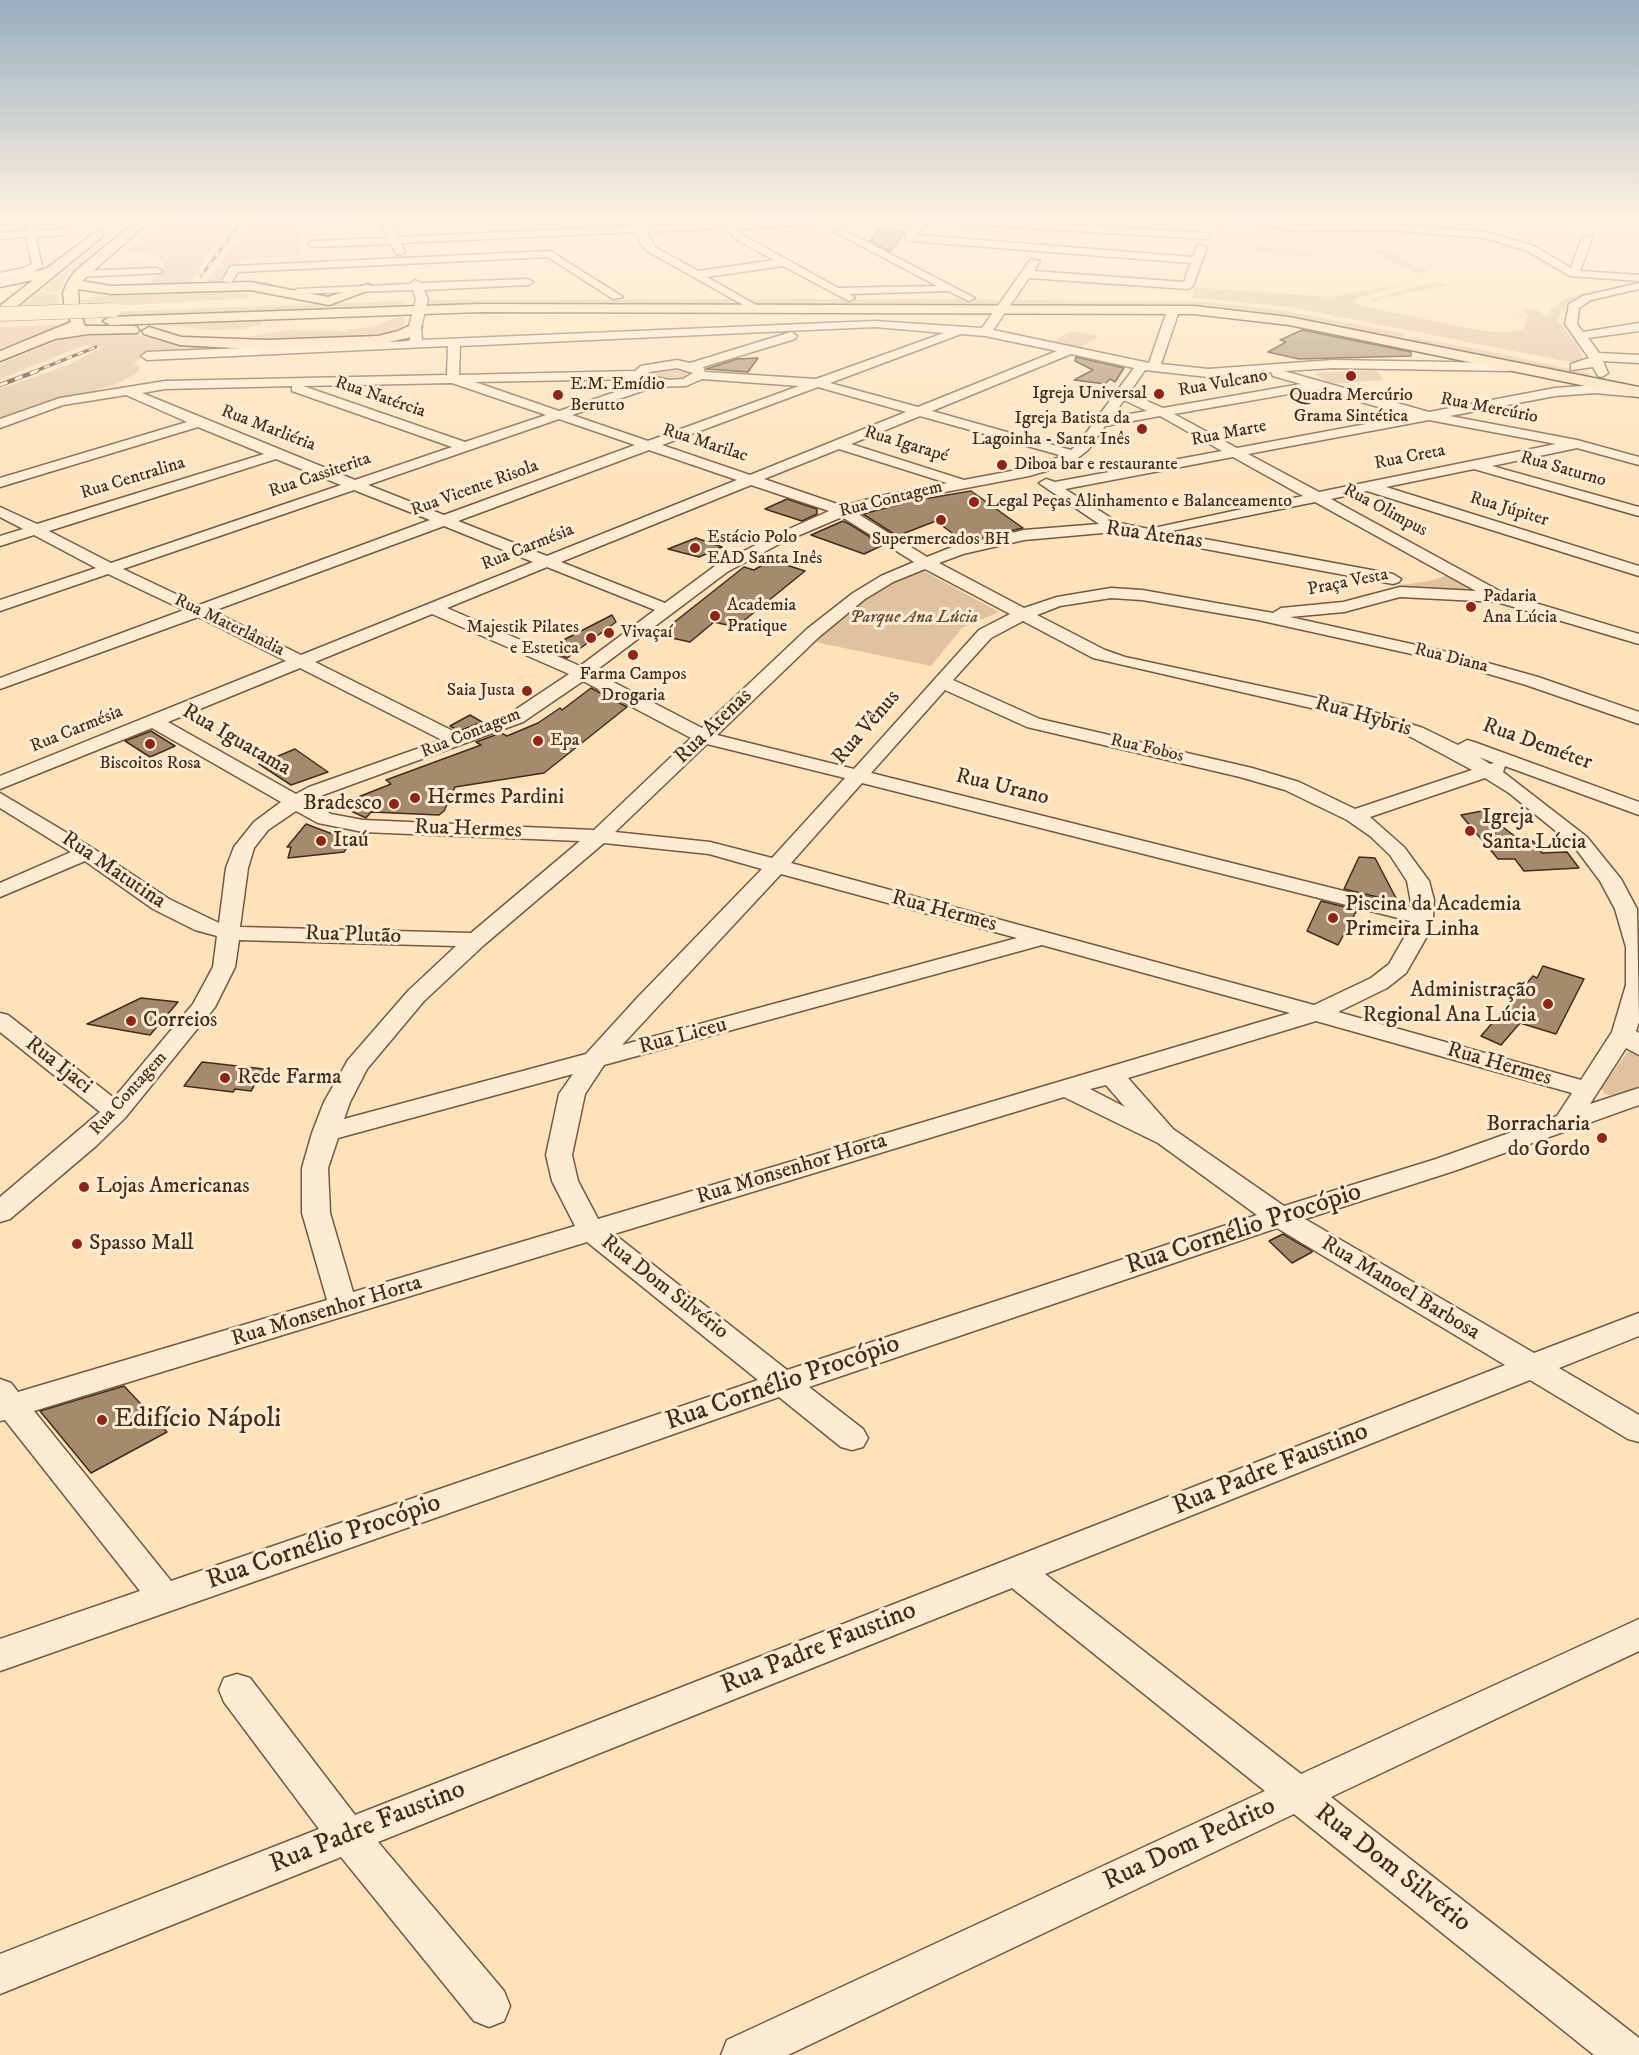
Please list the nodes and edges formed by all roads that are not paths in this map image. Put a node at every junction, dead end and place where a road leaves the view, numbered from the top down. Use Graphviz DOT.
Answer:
graph roads {
  1 [pos="75,314"];
  2 [pos="88,314"];
  3 [pos="125,314"];
  4 [pos="288,314"];
  5 [pos="394,314"];
  6 [pos="417,314"];
  7 [pos="618,314"];
  8 [pos="813,314"];
  9 [pos="998,314"];
  10 [pos="1172,314"];
  11 [pos="1238,314"];
  12 [pos="1311,314"];
  13 [pos="1572,314"];
  14 [pos="112,315"];
  15 [pos="262,317"];
  16 [pos="79,324"];
  17 [pos="0,325"];
  18 [pos="819,326"];
  19 [pos="315,327"];
  20 [pos="415,327"];
  21 [pos="1639,327"];
  22 [pos="964,330"];
  23 [pos="148,331"];
  24 [pos="984,332"];
  25 [pos="58,334"];
  26 [pos="619,334"];
  27 [pos="1580,336"];
  28 [pos="454,343"];
  29 [pos="224,344"];
  30 [pos="1402,344"];
  31 [pos="416,345"];
  32 [pos="1469,345"];
  33 [pos="1071,350"];
  34 [pos="270,351"];
  35 [pos="208,353"];
  36 [pos="0,356"];
  37 [pos="147,356"];
  38 [pos="1639,359"];
  39 [pos="1597,363"];
  40 [pos="659,365"];
  41 [pos="1148,367"];
  42 [pos="1509,367"];
  43 [pos="1263,369"];
  44 [pos="696,371"];
  45 [pos="639,375"];
  46 [pos="1561,376"];
  47 [pos="453,379"];
  48 [pos="1639,382"];
  49 [pos="283,383"];
  50 [pos="653,383"];
  51 [pos="818,383"];
  52 [pos="1317,385"];
  53 [pos="125,390"];
  54 [pos="1555,392"];
  55 [pos="1639,392"];
  56 [pos="1121,394"];
  57 [pos="917,411"];
  58 [pos="1163,413"];
  59 [pos="557,415"];
  60 [pos="1431,416"];
  61 [pos="199,423"];
  62 [pos="1099,423"];
  63 [pos="0,424"];
  64 [pos="838,444"];
  65 [pos="1577,444"];
  66 [pos="648,446"];
  67 [pos="465,447"];
  68 [pos="1235,453"];
  69 [pos="278,454"];
  70 [pos="1074,455"];
  71 [pos="1639,460"];
  72 [pos="1475,465"];
  73 [pos="1029,472"];
  74 [pos="749,480"];
  75 [pos="0,483"];
  76 [pos="963,483"];
  77 [pos="358,484"];
  78 [pos="1052,487"];
  79 [pos="1366,487"];
  80 [pos="1316,496"];
  81 [pos="0,511"];
  82 [pos="843,511"];
  83 [pos="1639,512"];
  84 [pos="447,520"];
  85 [pos="1114,527"];
  86 [pos="36,530"];
  87 [pos="1145,532"];
  88 [pos="0,541"];
  89 [pos="550,561"];
  90 [pos="924,562"];
  91 [pos="1442,564"];
  92 [pos="110,569"];
  93 [pos="1639,571"];
  94 [pos="1396,586"];
  95 [pos="1499,597"];
  96 [pos="0,606"];
  97 [pos="432,608"];
  98 [pos="666,609"];
  99 [pos="199,611"];
  100 [pos="1021,615"];
  101 [pos="1258,615"];
  102 [pos="1639,639"];
  103 [pos="301,661"];
  104 [pos="582,673"];
  105 [pos="941,681"];
  106 [pos="0,684"];
  107 [pos="1639,718"];
  108 [pos="153,721"];
  109 [pos="1416,732"];
  110 [pos="704,737"];
  111 [pos="459,741"];
  112 [pos="1522,765"];
  113 [pos="1486,770"];
  114 [pos="857,776"];
  115 [pos="0,783"];
  116 [pos="0,799"];
  117 [pos="294,802"];
  118 [pos="1639,809"];
  119 [pos="1354,816"];
  120 [pos="599,836"];
  121 [pos="87,853"];
  122 [pos="777,866"];
  123 [pos="0,891"];
  124 [pos="1422,916"];
  125 [pos="230,933"];
  126 [pos="1040,939"];
  127 [pos="476,940"];
  128 [pos="1316,1013"];
  129 [pos="0,1020"];
  130 [pos="1631,1039"];
  131 [pos="593,1062"];
  132 [pos="1111,1075"];
  133 [pos="1066,1088"];
  134 [pos="1585,1089"];
  135 [pos="1639,1096"];
  136 [pos="116,1112"];
  137 [pos="1568,1119"];
  138 [pos="325,1133"];
  139 [pos="1167,1137"];
  140 [pos="0,1212"];
  141 [pos="1280,1216"];
  142 [pos="591,1231"];
  143 [pos="343,1307"];
  144 [pos="1639,1324"];
  145 [pos="1530,1367"];
  146 [pos="784,1383"];
  147 [pos="4,1402"];
  148 [pos="1639,1430"];
  149 [pos="852,1438"];
  150 [pos="1016,1571"];
  151 [pos="165,1598"];
  152 [pos="1639,1634"];
  153 [pos="0,1655"];
  154 [pos="237,1690"];
  155 [pos="1297,1794"];
  156 [pos="348,1836"];
  157 [pos="0,1974"];
  158 [pos="489,2006"];
  159 [pos="742,2055"];
  160 [pos="1627,2055"];
  1 -- 16 [label="main road"];
  2 -- 14 [label="main road, bridge"];
  3 -- 14 [label="main road"];
  4 -- 15 [label="main road"];
  5 -- 19 [label="main road"];
  6 -- 20 [label="street"];
  7 -- 26 [label="street"];
  8 -- 18 [label="street"];
  9 -- 24 [label="street"];
  10 -- 41 [label="street, Rua Contagem"];
  11 -- 30 [label="main road"];
  12 -- 32 [label="main road"];
  13 -- 27 [label="street"];
  14 -- 15 [label="main road"];
  14 -- 17 [label="main road"];
  15 -- 16 [label="main road"];
  15 -- 19 [label="main road"];
  16 -- 25 [label="main road"];
  18 -- 22 [label="street"];
  18 -- 26 [label="street"];
  18 -- 44 [label="street"];
  19 -- 23 [label="main road"];
  20 -- 29 [label="main road"];
  20 -- 31 [label="street"];
  21 -- 27 [label="street"];
  22 -- 24 [label="street"];
  22 -- 51 [label="street, Rua Vicente Risola"];
  23 -- 25 [label="main road"];
  23 -- 29 [label="main road"];
  24 -- 33 [label="street"];
  25 -- 36 [label="main road"];
  26 -- 28 [label="street"];
  26 -- 40 [label="street"];
  27 -- 39 [label="street"];
  28 -- 31 [label="street"];
  28 -- 47 [label="street"];
  29 -- 34 [label="main road"];
  29 -- 35 [label="main road"];
  30 -- 32 [label="main road"];
  30 -- 42 [label="main road"];
  31 -- 34 [label="street"];
  32 -- 39 [label="main road"];
  33 -- 41 [label="street"];
  33 -- 57 [label="street, Rua Carmésia"];
  34 -- 35 [label="street"];
  35 -- 37 [label="street"];
  38 -- 39 [label="street"];
  39 -- 42 [label="main road"];
  39 -- 48 [label="main road"];
  40 -- 44 [label="street"];
  40 -- 45 [label="street"];
  41 -- 43 [label="street"];
  41 -- 56 [label="street, Rua Contagem"];
  42 -- 43 [label="street"];
  42 -- 46 [label="main road"];
  43 -- 52 [label="street, Rua Mercúrio"];
  44 -- 50 [label="street"];
  44 -- 51 [label="street"];
  45 -- 47 [label="street"];
  45 -- 50 [label="street"];
  46 -- 54 [label="street"];
  46 -- 55 [label="main road"];
  47 -- 49 [label="street"];
  47 -- 59 [label="street, Rua Marilac"];
  49 -- 53 [label="street"];
  49 -- 67 [label="street, Rua Natércia"];
  50 -- 59 [label="street, Rua Cassiterita"];
  51 -- 57 [label="street"];
  51 -- 66 [label="street, Rua Vicente Risola"];
  52 -- 58 [label="street, Rua Vulcano"];
  52 -- 60 [label="street, Rua Mercúrio"];
  53 -- 61 [label="street, Rua Marliéria"];
  53 -- 63 [label="street"];
  54 -- 55 [label="street, Rua Marte"];
  54 -- 60 [label="street, Rua Marte"];
  56 -- 58 [label="street, Rua Olimpus"];
  56 -- 62 [label="street, Rua Contagem"];
  57 -- 64 [label="street, Rua Carmésia"];
  57 -- 70 [label="street"];
  58 -- 62 [label="street, Rua Vulcano"];
  58 -- 68 [label="street, Rua Olimpus"];
  59 -- 66 [label="street, Rua Marilac"];
  59 -- 67 [label="street, Rua Cassiterita"];
  60 -- 65 [label="street, Rua Mercúrio"];
  60 -- 68 [label="street, Rua Marte"];
  61 -- 69 [label="street, Rua Marliéria"];
  61 -- 75 [label="street"];
  62 -- 70 [label="street, Rua Contagem"];
  64 -- 74 [label="street, Rua Carmésia"];
  64 -- 76 [label="street, Rua Igarapé"];
  65 -- 71 [label="street, Rua Mercúrio"];
  65 -- 72 [label="street, Rua Creta"];
  66 -- 74 [label="street, Rua Marilac"];
  66 -- 84 [label="street, Rua Vicente Risola"];
  67 -- 77 [label="street, Rua Cassiterita"];
  68 -- 78 [label="street, Rua Marte"];
  68 -- 80 [label="street, Rua Olimpus"];
  69 -- 77 [label="street, Rua Marliéria"];
  69 -- 86 [label="street, Rua Centralina"];
  70 -- 73 [label="street, Rua Contagem"];
  72 -- 79 [label="street, Rua Creta"];
  72 -- 83 [label="street, Rua Saturno"];
  73 -- 76 [label="street, Rua Contagem"];
  73 -- 78 [label="street"];
  74 -- 82 [label="street, Rua Marilac"];
  74 -- 89 [label="street, Rua Carmésia"];
  76 -- 82 [label="street, Rua Contagem"];
  77 -- 84 [label="street, Rua Marliéria"];
  77 -- 92 [label="street, Rua Cassiterita"];
  78 -- 85 [label="street"];
  79 -- 80 [label="street, Rua Creta"];
  79 -- 93 [label="street, Rua Júpiter"];
  80 -- 87 [label="street, Rua Creta"];
  80 -- 91 [label="street, Rua Olimpus"];
  81 -- 86 [label="street, Rua Materlândia"];
  82 -- 90 [label="street, Rua Hybris"];
  82 -- 98 [label="street, Rua Contagem"];
  84 -- 89 [label="street, Rua Marliéria"];
  84 -- 99 [label="street, Rua Vicente Risola"];
  85 -- 87 [label="street, Rua Atenas"];
  85 -- 90 [label="street, Rua Atenas"];
  86 -- 88 [label="street, Rua Centralina"];
  86 -- 92 [label="street, Rua Materlândia"];
  87 -- 94 [label="street, Rua Atenas"];
  89 -- 97 [label="street, Rua Carmésia"];
  89 -- 98 [label="street, Rua Marliéria"];
  90 -- 100 [label="street, Rua Hybris"];
  90 -- 110 [label="street, Rua Atenas"];
  91 -- 94 [label="street, Praça Vesta"];
  91 -- 95 [label="street, Rua Olimpus"];
  92 -- 96 [label="street, Rua Cassiterita"];
  92 -- 99 [label="street, Rua Materlândia"];
  94 -- 95 [label="street, Rua Atenas"];
  94 -- 101 [label="street, Praça Vesta"];
  95 -- 102 [label="street, Rua Olimpus"];
  97 -- 103 [label="street, Rua Carmésia"];
  97 -- 104 [label="street, Rua Urano"];
  98 -- 104 [label="street, Rua Contagem"];
  99 -- 103 [label="street, Rua Materlândia"];
  99 -- 106 [label="street, Rua Vicente Risola"];
  100 -- 101 [label="street, Rua Vênus"];
  100 -- 105 [label="street, Rua Vênus"];
  100 -- 109 [label="street, Rua Hybris"];
  101 -- 107 [label="street, Rua Diana"];
  103 -- 108 [label="street, Rua Carmésia"];
  103 -- 111 [label="street, Rua Materlândia"];
  104 -- 110 [label="street, Rua Urano"];
  104 -- 111 [label="street, Rua Contagem"];
  105 -- 114 [label="street, Rua Vênus"];
  105 -- 119 [label="street, Rua Fobos"];
  108 -- 115 [label="street, Rua Carmésia"];
  108 -- 117 [label="street, Rua Iguatama"];
  109 -- 112 [label="street, Rua Deméter"];
  109 -- 113 [label="street, Rua Hybris"];
  110 -- 114 [label="street, Rua Urano"];
  110 -- 120 [label="street, Rua Atenas"];
  111 -- 117 [label="street, Rua Contagem"];
  112 -- 113 [label="street"];
  112 -- 118 [label="street, Rua Deméter"];
  113 -- 119 [label="street"];
  113 -- 130 [label="street, Rua Hybris"];
  114 -- 122 [label="street, Rua Vênus"];
  114 -- 124 [label="street, Rua Urano"];
  116 -- 121 [label="street, Rua Matutina"];
  117 -- 120 [label="street, Rua Hermes"];
  117 -- 125 [label="street, Rua Contagem"];
  119 -- 124 [label="street, Rua Monsenhor Horta"];
  120 -- 122 [label="street, Rua Hermes"];
  120 -- 127 [label="street, Rua Atenas"];
  121 -- 123 [label="street"];
  121 -- 125 [label="street, Rua Matutina"];
  122 -- 126 [label="street, Rua Hermes"];
  122 -- 131 [label="street, Rua Vênus"];
  124 -- 128 [label="street, Rua Monsenhor Horta"];
  125 -- 127 [label="street, Rua Plutão"];
  125 -- 136 [label="street, Rua Contagem"];
  126 -- 128 [label="street, Rua Hermes"];
  126 -- 131 [label="street, Rua Liceu"];
  127 -- 138 [label="street, Rua Atenas"];
  128 -- 132 [label="street, Rua Monsenhor Horta"];
  128 -- 134 [label="street, Rua Hermes"];
  129 -- 136 [label="street, Rua Ijaci"];
  130 -- 134 [label="street, Rua Hybris"];
  131 -- 138 [label="street, Rua Liceu"];
  131 -- 142 [label="street, Rua Dom Silvério"];
  132 -- 133 [label="street, Rua Monsenhor Horta"];
  132 -- 139 [label="street, Rua Manoel Barbosa"];
  133 -- 139 [label="street, Rua Manoel Barbosa"];
  133 -- 142 [label="street, Rua Monsenhor Horta"];
  134 -- 137 [label="street, Rua Hybris"];
  135 -- 137 [label="street, Rua Cornélio Procópio"];
  136 -- 140 [label="street, Rua Contagem"];
  137 -- 141 [label="street, Rua Cornélio Procópio"];
  138 -- 143 [label="street, Rua Atenas"];
  139 -- 141 [label="street, Rua Manoel Barbosa"];
  141 -- 145 [label="street, Rua Manoel Barbosa"];
  141 -- 146 [label="street, Rua Cornélio Procópio"];
  142 -- 143 [label="street, Rua Monsenhor Horta"];
  142 -- 146 [label="street, Rua Dom Silvério"];
  143 -- 147 [label="street, Rua Monsenhor Horta"];
  144 -- 145 [label="street, Rua Padre Faustino"];
  145 -- 148 [label="street, Rua Manoel Barbosa"];
  145 -- 150 [label="street, Rua Padre Faustino"];
  146 -- 149 [label="street, Rua Dom Silvério"];
  146 -- 151 [label="street, Rua Cornélio Procópio"];
  147 -- 151 [label="street"];
  150 -- 155 [label="street, Rua Dom Silvério"];
  150 -- 156 [label="street, Rua Padre Faustino"];
  151 -- 153 [label="street, Rua Cornélio Procópio"];
  152 -- 155 [label="street, Rua Dom Pedrito"];
  154 -- 156 [label="street"];
  155 -- 159 [label="street, Rua Dom Pedrito"];
  155 -- 160 [label="street, Rua Dom Silvério"];
  156 -- 157 [label="street, Rua Padre Faustino"];
  156 -- 158 [label="street"];
}
